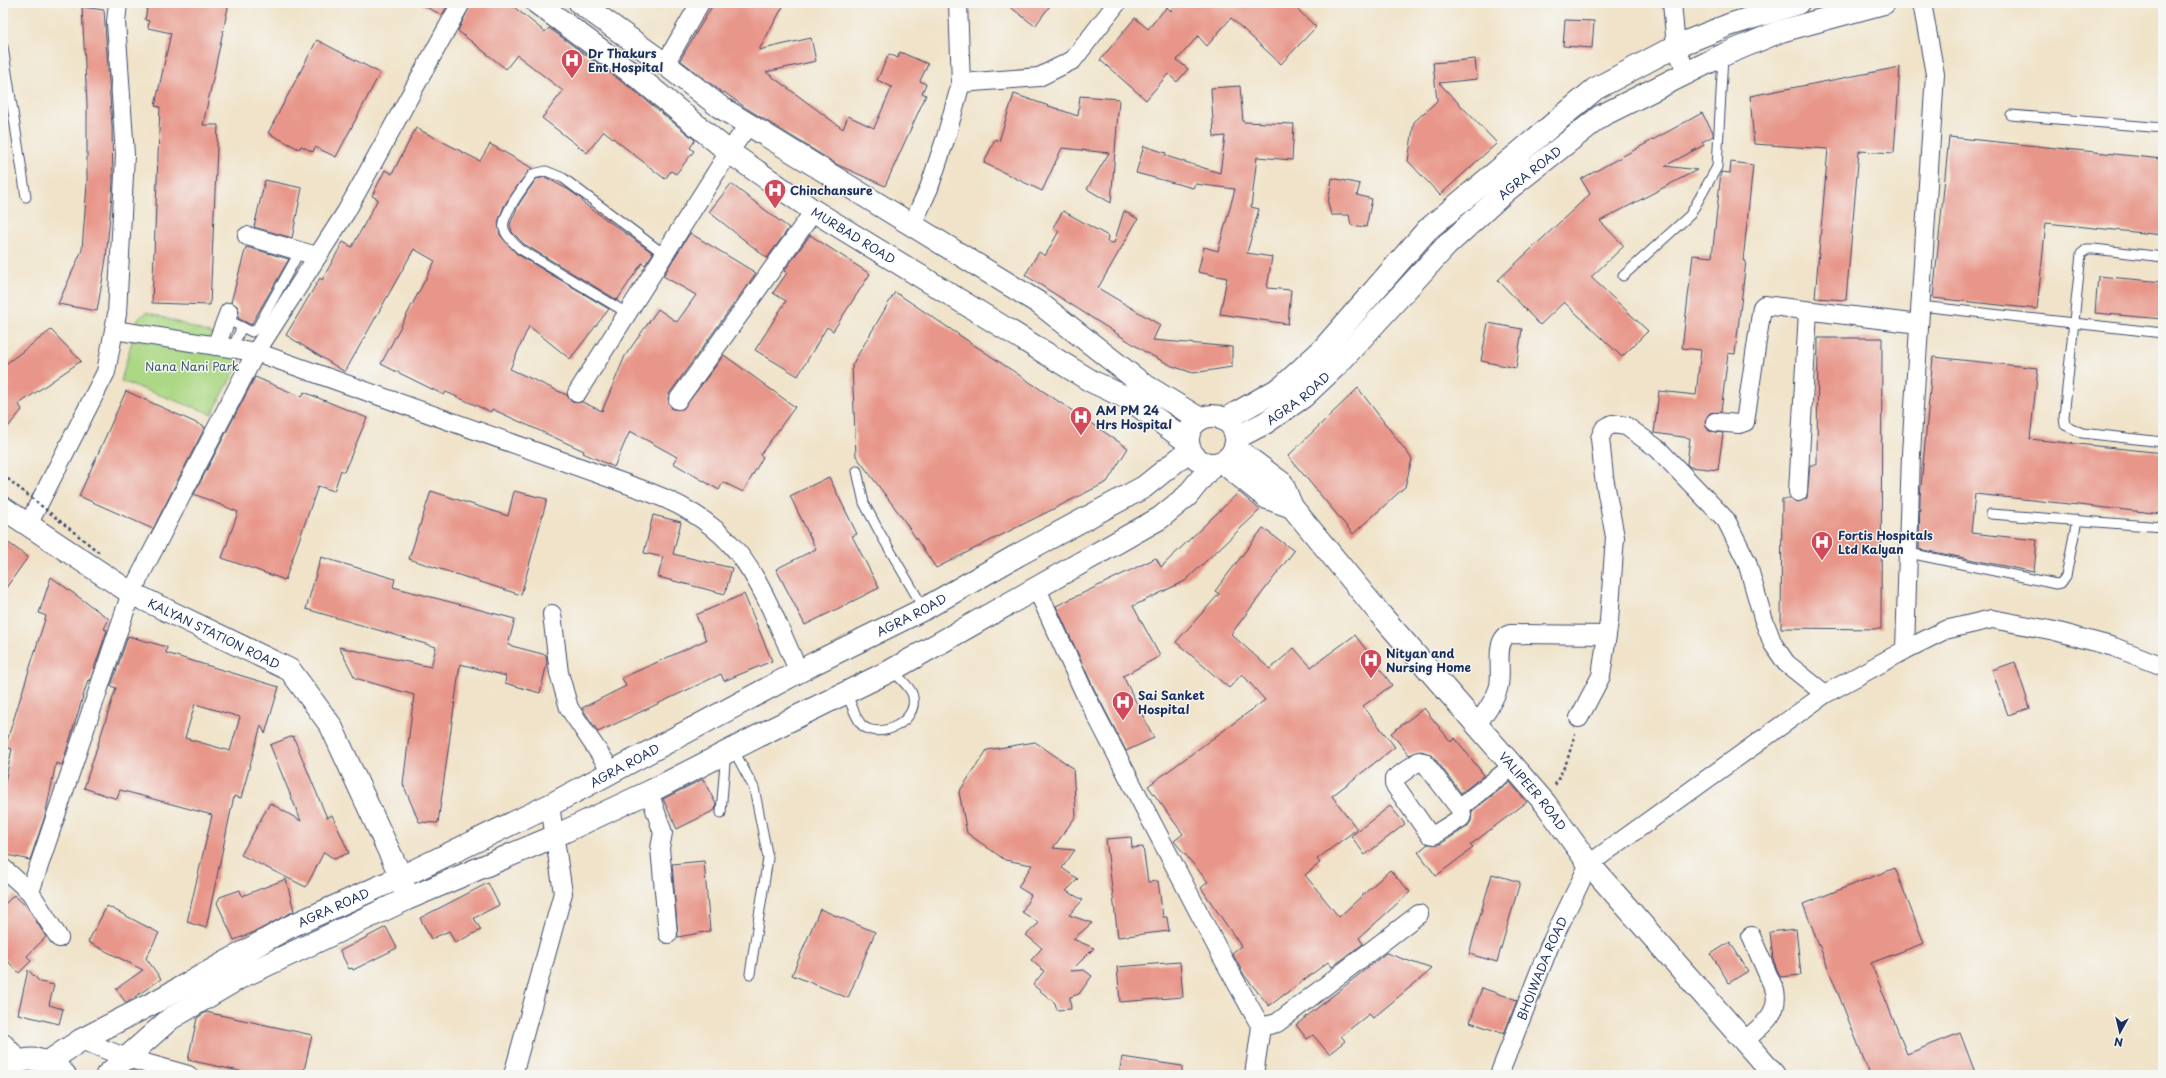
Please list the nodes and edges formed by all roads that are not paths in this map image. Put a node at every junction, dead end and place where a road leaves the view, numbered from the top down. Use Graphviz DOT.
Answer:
graph roads {
  1 [pos="118,3"];
  2 [pos="461,3"];
  3 [pos="537,3"];
  4 [pos="580,3"];
  5 [pos="700,3"];
  6 [pos="958,3"];
  7 [pos="1116,3"];
  8 [pos="1672,3"];
  9 [pos="1798,3"];
  10 [pos="1884,3"];
  11 [pos="1922,3"];
  12 [pos="1676,46"];
  13 [pos="3,47"];
  14 [pos="1723,55"];
  15 [pos="665,64"];
  16 [pos="1687,75"];
  17 [pos="961,83"];
  18 [pos="2011,115"];
  19 [pos="749,124"];
  20 [pos="2163,128"];
  21 [pos="729,152"];
  22 [pos="26,197"];
  23 [pos="814,212"];
  24 [pos="912,225"];
  25 [pos="247,236"];
  26 [pos="300,252"];
  27 [pos="664,254"];
  28 [pos="318,256"];
  29 [pos="2163,257"];
  30 [pos="1623,276"];
  31 [pos="287,289"];
  32 [pos="1920,306"];
  33 [pos="1808,311"];
  34 [pos="627,313"];
  35 [pos="231,317"];
  36 [pos="2073,323"];
  37 [pos="1919,324"];
  38 [pos="242,327"];
  39 [pos="114,330"];
  40 [pos="2163,333"];
  41 [pos="224,347"];
  42 [pos="256,352"];
  43 [pos="577,393"];
  44 [pos="678,400"];
  45 [pos="1200,419"];
  46 [pos="1224,420"];
  47 [pos="1715,422"];
  48 [pos="2163,442"];
  49 [pos="1189,446"];
  50 [pos="1226,453"];
  51 [pos="857,471"];
  52 [pos="1798,492"];
  53 [pos="3,508"];
  54 [pos="1991,514"];
  55 [pos="2077,520"];
  56 [pos="28,525"];
  57 [pos="2163,527"];
  58 [pos="1909,553"];
  59 [pos="1037,589"];
  60 [pos="131,593"];
  61 [pos="924,609"];
  62 [pos="552,614"];
  63 [pos="1607,635"];
  64 [pos="1905,650"];
  65 [pos="2163,666"];
  66 [pos="892,670"];
  67 [pos="799,672"];
  68 [pos="846,693"];
  69 [pos="1825,694"];
  70 [pos="1579,718"];
  71 [pos="1477,725"];
  72 [pos="728,751"];
  73 [pos="1513,766"];
  74 [pos="612,772"];
  75 [pos="649,792"];
  76 [pos="550,805"];
  77 [pos="1459,808"];
  78 [pos="721,813"];
  79 [pos="553,837"];
  80 [pos="1589,864"];
  81 [pos="3,868"];
  82 [pos="401,877"];
  83 [pos="30,892"];
  84 [pos="407,899"];
  85 [pos="338,905"];
  86 [pos="1419,914"];
  87 [pos="347,928"];
  88 [pos="668,934"];
  89 [pos="1751,936"];
  90 [pos="59,938"];
  91 [pos="750,974"];
  92 [pos="155,1002"];
  93 [pos="170,1019"];
  94 [pos="1261,1027"];
  95 [pos="81,1040"];
  96 [pos="1744,1041"];
  97 [pos="3,1045"];
  98 [pos="127,1058"];
  99 [pos="11,1067"];
  100 [pos="57,1068"];
  101 [pos="107,1075"];
  102 [pos="188,1075"];
  103 [pos="513,1075"];
  104 [pos="1254,1075"];
  105 [pos="1499,1075"];
  106 [pos="1774,1075"];
  1 -- 39 [label="street"];
  2 -- 28 [label="street"];
  3 -- 21 [label="main road, MURBAD ROAD"];
  4 -- 15 [label="main road"];
  5 -- 15 [label="street"];
  6 -- 17 [label="street"];
  7 -- 17 [label="street"];
  8 -- 12 [label="street"];
  9 -- 12 [label="main road, AGRA ROAD"];
  10 -- 14 [label="main road, AGRA ROAD"];
  11 -- 32 [label="street"];
  12 -- 16 [label="street"];
  12 -- 46 [label="main road, AGRA ROAD"];
  13 -- 22 [label="lane"];
  14 -- 16 [label="main road, AGRA ROAD"];
  14 -- 30 [label="lane"];
  15 -- 19 [label="main road"];
  16 -- 50 [label="main road, AGRA ROAD"];
  17 -- 24 [label="street"];
  18 -- 20 [label="lane"];
  19 -- 21 [label="street"];
  19 -- 24 [label="main road"];
  21 -- 23 [label="main road, MURBAD ROAD"];
  21 -- 27 [label="street"];
  23 -- 44 [label="street"];
  23 -- 49 [label="main road, MURBAD ROAD"];
  24 -- 45 [label="main road"];
  25 -- 26 [label="street"];
  26 -- 28 [label="street"];
  26 -- 31 [label="lane"];
  27 -- 34 [label="street"];
  27 -- 34 [label="lane"];
  28 -- 31 [label="street"];
  29 -- 36 [label="lane"];
  31 -- 38 [label="lane"];
  31 -- 42 [label="street"];
  32 -- 36 [label="lane"];
  32 -- 37 [label="street"];
  33 -- 37 [label="street"];
  33 -- 47 [label="street"];
  33 -- 52 [label="street"];
  34 -- 43 [label="street"];
  35 -- 38 [label="lane"];
  35 -- 41 [label="street"];
  36 -- 40 [label="lane"];
  36 -- 48 [label="lane"];
  37 -- 58 [label="street"];
  38 -- 41 [label="lane"];
  39 -- 41 [label="street"];
  39 -- 56 [label="street"];
  41 -- 42 [label="street"];
  42 -- 60 [label="street"];
  42 -- 67 [label="street"];
  45 -- 46 [label="main road"];
  45 -- 49 [label="main road, AGRA ROAD"];
  46 -- 50 [label="main road"];
  49 -- 50 [label="main road"];
  49 -- 61 [label="main road, AGRA ROAD"];
  50 -- 59 [label="main road, AGRA ROAD"];
  50 -- 71 [label="main road, VALIPEER ROAD"];
  51 -- 61 [label="lane"];
  53 -- 56 [label="main road, KALYAN STATION ROAD"];
  54 -- 55 [label="lane"];
  55 -- 57 [label="lane"];
  55 -- 58 [label="lane"];
  56 -- 60 [label="main road, KALYAN STATION ROAD"];
  58 -- 64 [label="street"];
  59 -- 66 [label="main road, AGRA ROAD"];
  59 -- 94 [label="street"];
  60 -- 82 [label="main road, KALYAN STATION ROAD"];
  60 -- 83 [label="street"];
  61 -- 67 [label="main road, AGRA ROAD"];
  62 -- 74 [label="street"];
  63 -- 69 [label="street"];
  63 -- 70 [label="street"];
  63 -- 71 [label="street"];
  64 -- 65 [label="street"];
  64 -- 69 [label="street"];
  66 -- 68 [label="main road, AGRA ROAD"];
  66 -- 68 [label="lane"];
  67 -- 74 [label="main road, AGRA ROAD"];
  68 -- 72 [label="main road, AGRA ROAD"];
  69 -- 80 [label="street"];
  71 -- 73 [label="main road, VALIPEER ROAD"];
  72 -- 75 [label="main road, AGRA ROAD"];
  72 -- 78 [label="lane"];
  72 -- 91 [label="lane"];
  73 -- 77 [label="street"];
  73 -- 80 [label="main road, VALIPEER ROAD"];
  74 -- 76 [label="main road, AGRA ROAD"];
  75 -- 79 [label="main road, AGRA ROAD"];
  75 -- 88 [label="street"];
  76 -- 79 [label="street"];
  76 -- 82 [label="main road, AGRA ROAD"];
  79 -- 84 [label="main road, AGRA ROAD"];
  79 -- 103 [label="street"];
  80 -- 96 [label="main road, VALIPEER ROAD"];
  80 -- 105 [label="street, BHOIWADA ROAD"];
  81 -- 83 [label="street"];
  82 -- 84 [label="main road, KALYAN STATION ROAD"];
  82 -- 85 [label="main road, AGRA ROAD"];
  83 -- 90 [label="street"];
  84 -- 87 [label="main road, AGRA ROAD"];
  85 -- 87 [label="main road"];
  85 -- 92 [label="main road, AGRA ROAD"];
  86 -- 94 [label="street"];
  87 -- 93 [label="main road, AGRA ROAD"];
  89 -- 96 [label="street"];
  92 -- 93 [label="main road"];
  92 -- 95 [label="main road, AGRA ROAD"];
  93 -- 98 [label="main road, AGRA ROAD"];
  94 -- 104 [label="street"];
  95 -- 98 [label="street"];
  95 -- 100 [label="main road, AGRA ROAD"];
  96 -- 106 [label="main road, VALIPEER ROAD"];
  97 -- 99 [label="main road"];
  98 -- 101 [label="main road, AGRA ROAD"];
  98 -- 102 [label="street"];
  99 -- 100 [label="main road"];
}
